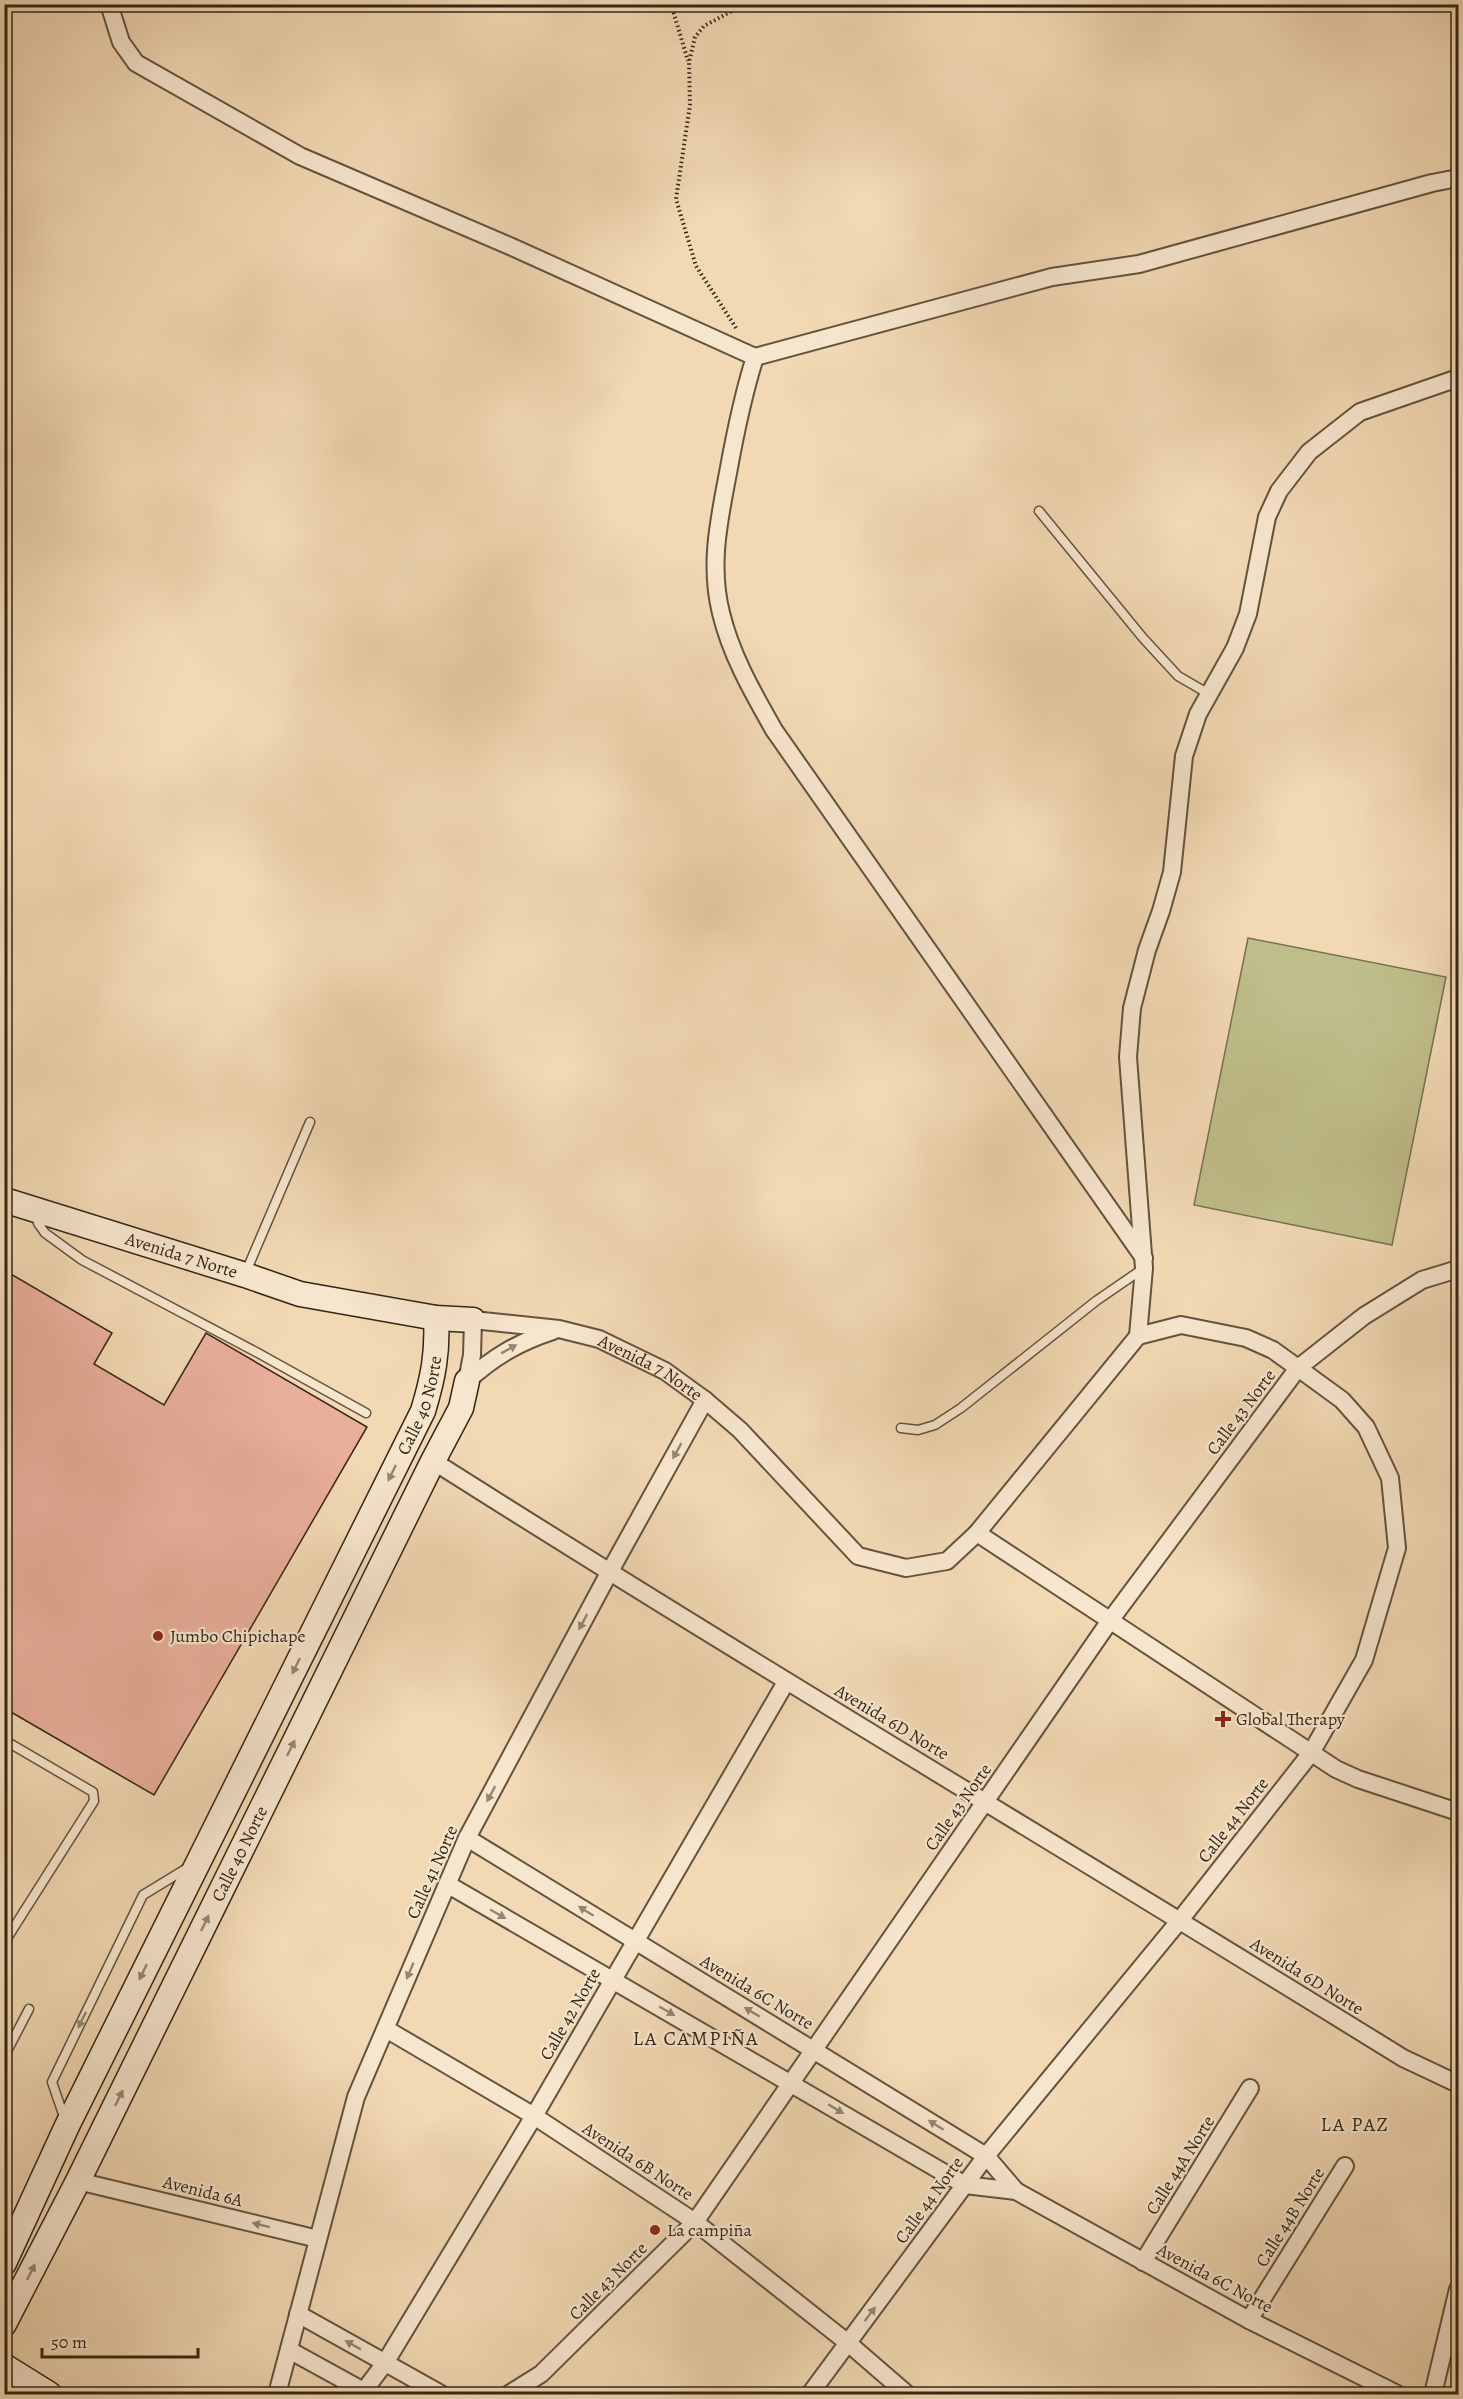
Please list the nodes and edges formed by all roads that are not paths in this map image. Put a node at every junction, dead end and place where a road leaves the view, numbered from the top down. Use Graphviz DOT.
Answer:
graph roads {
  1 [pos="109,4"];
  2 [pos="1458,178"];
  3 [pos="754,357"];
  4 [pos="1458,378"];
  5 [pos="1039,511"];
  6 [pos="1209,694"];
  7 [pos="310,1122"];
  8 [pos="4,1200"];
  9 [pos="35,1208"];
  10 [pos="1144,1263"];
  11 [pos="1458,1269"];
  12 [pos="245,1275"];
  13 [pos="436,1318"];
  14 [pos="473,1320"];
  15 [pos="558,1329"];
  16 [pos="1138,1336"];
  17 [pos="1298,1368"];
  18 [pos="467,1381"];
  19 [pos="705,1400"];
  20 [pos="366,1413"];
  21 [pos="901,1428"];
  22 [pos="433,1461"];
  23 [pos="977,1533"];
  24 [pos="609,1573"];
  25 [pos="1109,1622"];
  26 [pos="786,1682"];
  27 [pos="4,1740"];
  28 [pos="1311,1753"];
  29 [pos="986,1801"];
  30 [pos="1458,1812"];
  31 [pos="467,1838"];
  32 [pos="199,1860"];
  33 [pos="447,1884"];
  34 [pos="1180,1920"];
  35 [pos="636,1942"];
  36 [pos="4,1943"];
  37 [pos="612,1980"];
  38 [pos="29,2009"];
  39 [pos="386,2029"];
  40 [pos="814,2050"];
  41 [pos="4,2057"];
  42 [pos="793,2083"];
  43 [pos="1458,2084"];
  44 [pos="1250,2088"];
  45 [pos="534,2115"];
  46 [pos="67,2126"];
  47 [pos="986,2156"];
  48 [pos="1345,2166"];
  49 [pos="78,2181"];
  50 [pos="965,2185"];
  51 [pos="1016,2191"];
  52 [pos="695,2222"];
  53 [pos="318,2239"];
  54 [pos="7,2249"];
  55 [pos="1143,2262"];
  56 [pos="1458,2289"];
  57 [pos="298,2314"];
  58 [pos="1249,2320"];
  59 [pos="4,2324"];
  60 [pos="848,2343"];
  61 [pos="289,2350"];
  62 [pos="385,2363"];
  63 [pos="4,2366"];
  64 [pos="366,2393"];
  65 [pos="50,2394"];
  66 [pos="277,2394"];
  67 [pos="441,2394"];
  68 [pos="509,2394"];
  69 [pos="810,2394"];
  70 [pos="907,2394"];
  71 [pos="1397,2394"];
  72 [pos="1433,2394"];
  1 -- 3 [label="street"];
  2 -- 3 [label="street"];
  3 -- 10 [label="street"];
  4 -- 6 [label="street"];
  5 -- 6 [label="lane"];
  6 -- 10 [label="street"];
  7 -- 12 [label="lane"];
  8 -- 9 [label="street, Avenida 7 Norte"];
  9 -- 12 [label="street, Avenida 7 Norte"];
  9 -- 20 [label="lane"];
  10 -- 16 [label="street"];
  10 -- 21 [label="lane"];
  11 -- 17 [label="street, Calle 43 Norte"];
  12 -- 13 [label="street, Avenida 7 Norte"];
  13 -- 14 [label="street, Avenida 7 Norte"];
  13 -- 32 [label="street, Calle 40 Norte, one-way"];
  14 -- 15 [label="street, Avenida 7 Norte"];
  14 -- 18 [label="street, Calle 40 Norte"];
  18 -- 15 [label="street, one-way"];
  15 -- 19 [label="street, Avenida 7 Norte"];
  16 -- 17 [label="street, Calle 44 Norte"];
  16 -- 23 [label="street, Avenida 7 Norte"];
  17 -- 25 [label="street, Calle 43 Norte"];
  17 -- 28 [label="street, Calle 44 Norte"];
  18 -- 22 [label="street, Calle 40 Norte"];
  19 -- 23 [label="street, Avenida 7 Norte"];
  19 -- 24 [label="street, Calle 41 Norte, one-way"];
  22 -- 24 [label="street, Avenida 6D Norte"];
  49 -- 22 [label="street, Calle 40 Norte, one-way"];
  23 -- 25 [label="street"];
  24 -- 26 [label="street, Avenida 6D Norte"];
  24 -- 31 [label="street, Calle 41 Norte, one-way"];
  25 -- 28 [label="street"];
  25 -- 29 [label="street, Calle 43 Norte"];
  26 -- 29 [label="street, Avenida 6D Norte"];
  26 -- 35 [label="street, Calle 42 Norte"];
  27 -- 36 [label="lane"];
  28 -- 30 [label="street"];
  28 -- 34 [label="street, Calle 44 Norte"];
  29 -- 34 [label="street, Avenida 6D Norte"];
  29 -- 40 [label="street, Calle 43 Norte"];
  31 -- 33 [label="street, Calle 41 Norte"];
  35 -- 31 [label="street, Avenida 6C Norte, one-way"];
  32 -- 46 [label="street, Calle 40 Norte, one-way"];
  32 -- 46 [label="lane, one-way"];
  33 -- 37 [label="street, Avenida 6C Norte, one-way"];
  33 -- 39 [label="street, Calle 41 Norte, one-way"];
  34 -- 43 [label="street, Avenida 6D Norte"];
  34 -- 47 [label="street, Calle 44 Norte"];
  35 -- 37 [label="street, Calle 42 Norte"];
  40 -- 35 [label="street, Avenida 6C Norte, one-way"];
  37 -- 42 [label="street, Avenida 6C Norte, one-way"];
  37 -- 45 [label="street, Calle 42 Norte"];
  38 -- 41 [label="lane"];
  39 -- 45 [label="street, Avenida 6B Norte"];
  39 -- 53 [label="street, Calle 41 Norte"];
  40 -- 42 [label="street, Calle 43 Norte"];
  47 -- 40 [label="street, Avenida 6C Norte, one-way"];
  42 -- 50 [label="street, Avenida 6C Norte, one-way"];
  42 -- 52 [label="street, Calle 43 Norte"];
  44 -- 55 [label="street, Calle 44A Norte"];
  45 -- 52 [label="street, Avenida 6B Norte"];
  45 -- 62 [label="street, Calle 42 Norte"];
  46 -- 54 [label="street, Calle 40 Norte"];
  47 -- 50 [label="street, Calle 44 Norte"];
  47 -- 51 [label="street, Avenida 6C Norte"];
  48 -- 58 [label="street, Calle 44B Norte"];
  53 -- 49 [label="street, Avenida 6A, one-way"];
  59 -- 49 [label="street, Calle 40 Norte, one-way"];
  50 -- 51 [label="street, Avenida 6C Norte"];
  60 -- 50 [label="street, Calle 44 Norte, one-way"];
  51 -- 55 [label="street, Avenida 6C Norte"];
  52 -- 60 [label="street, Avenida 6B Norte"];
  52 -- 68 [label="street, Calle 43 Norte"];
  53 -- 57 [label="street, Calle 41 Norte"];
  55 -- 58 [label="street, Avenida 6C Norte"];
  56 -- 72 [label="street"];
  57 -- 61 [label="street, Calle 41 Norte"];
  62 -- 57 [label="street, one-way"];
  58 -- 71 [label="street, Avenida 6C Norte"];
  60 -- 69 [label="street, Calle 44 Norte"];
  60 -- 70 [label="street, Avenida 6B Norte"];
  61 -- 64 [label="street"];
  61 -- 66 [label="street, Calle 41 Norte"];
  62 -- 64 [label="street, Calle 42 Norte"];
  62 -- 67 [label="street"];
  63 -- 65 [label="street"];
}
